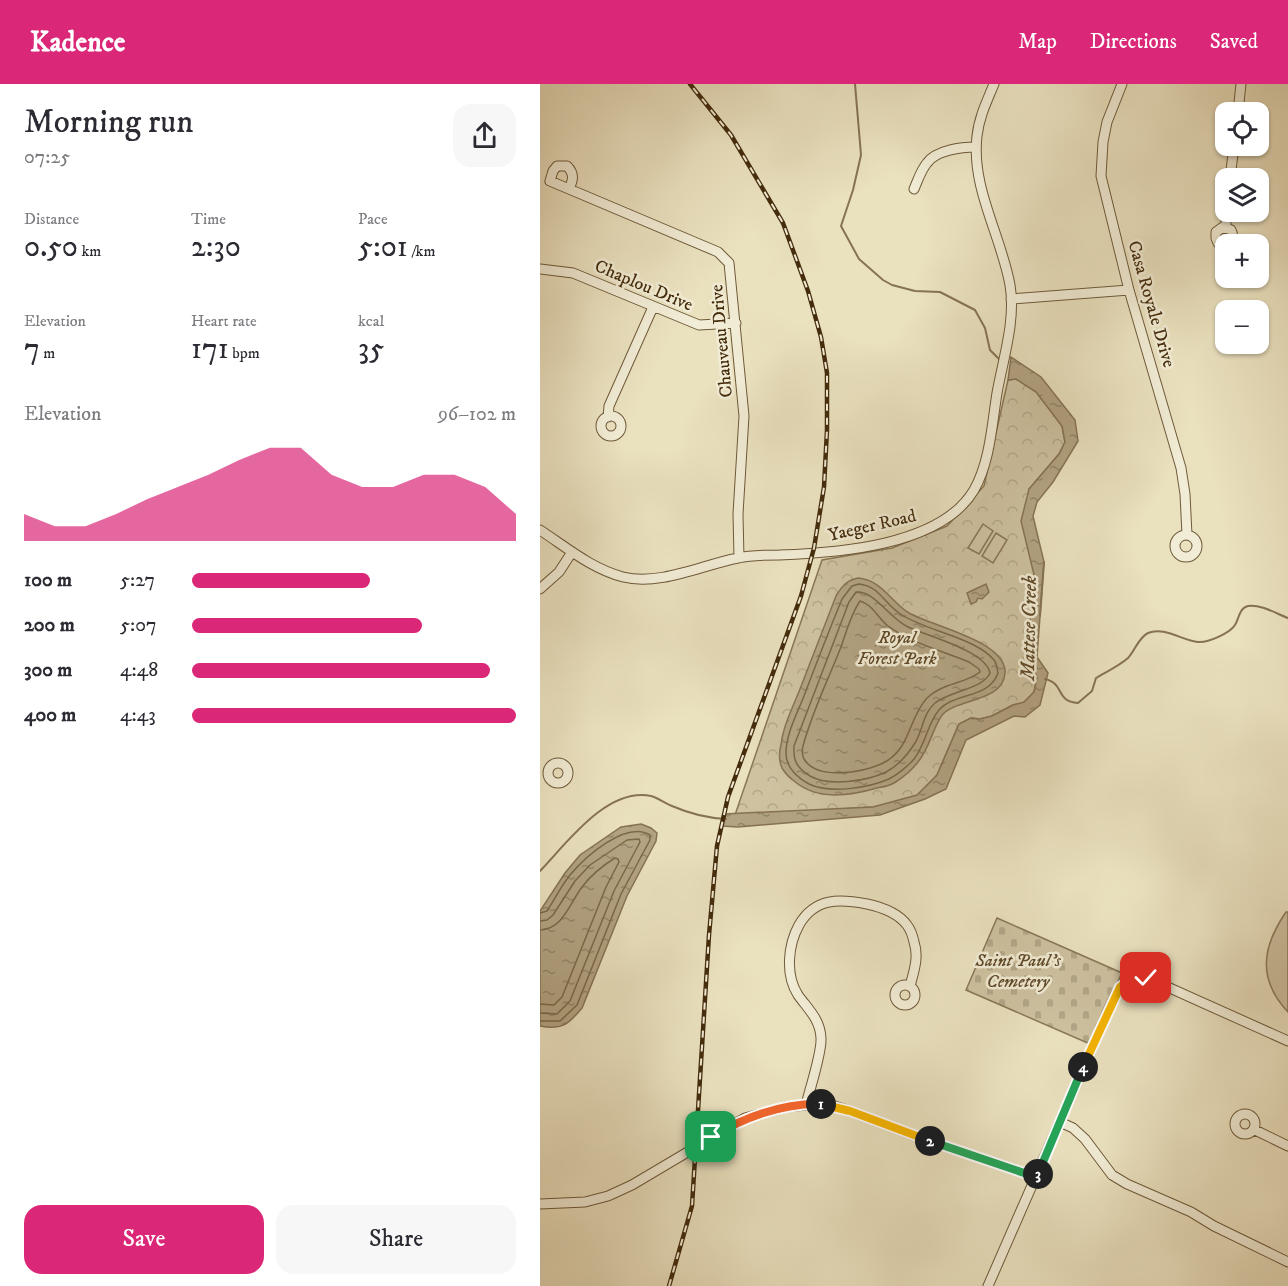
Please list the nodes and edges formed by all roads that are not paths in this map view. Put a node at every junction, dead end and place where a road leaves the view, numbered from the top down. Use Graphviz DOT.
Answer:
graph roads {
  1 [pos="994,84"];
  2 [pos="1122,84"];
  3 [pos="1241,84"];
  4 [pos="1248,84"];
  5 [pos="1240,102"];
  6 [pos="976,147"];
  7 [pos="569,189"];
  8 [pos="914,189"];
  9 [pos="1226,222"];
  10 [pos="1232,234"];
  11 [pos="540,269"];
  12 [pos="1129,290"];
  13 [pos="1011,298"];
  14 [pos="653,307"];
  15 [pos="736,323"];
  16 [pos="608,417"];
  17 [pos="540,530"];
  18 [pos="1187,535"];
  19 [pos="572,552"];
  20 [pos="739,558"];
  21 [pos="540,589"];
  22 [pos="540,764"];
  23 [pos="550,769"];
  24 [pos="909,986"];
  25 [pos="1288,1041"];
  26 [pos="806,1105"];
  27 [pos="1060,1122"];
  28 [pos="1255,1130"];
  29 [pos="1288,1146"];
  30 [pos="1036,1177"];
  31 [pos="540,1204"];
  32 [pos="1288,1262"];
  33 [pos="987,1286"];
  1 -- 6 [label="street, Yaeger Road"];
  2 -- 12 [label="street, Casa Royale Drive"];
  3 -- 5 [label="street"];
  4 -- 5 [label="street"];
  6 -- 8 [label="street"];
  6 -- 13 [label="street, Yaeger Road"];
  7 -- 15 [label="street, Chauveau Drive"];
  9 -- 10 [label="street"];
  11 -- 14 [label="street, Chaplou Drive"];
  12 -- 13 [label="street"];
  12 -- 18 [label="street, Casa Royale Drive"];
  13 -- 20 [label="street, Yaeger Road"];
  14 -- 15 [label="street, Chaplou Drive"];
  14 -- 16 [label="street"];
  15 -- 20 [label="street, Chauveau Drive"];
  17 -- 19 [label="street, Yaeger Road"];
  19 -- 20 [label="street, Yaeger Road"];
  19 -- 21 [label="street"];
  22 -- 23 [label="street"];
  24 -- 26 [label="street"];
  25 -- 27 [label="street"];
  26 -- 30 [label="street"];
  26 -- 31 [label="street"];
  27 -- 30 [label="street"];
  27 -- 32 [label="street"];
  28 -- 29 [label="street"];
  30 -- 33 [label="street"];
}
